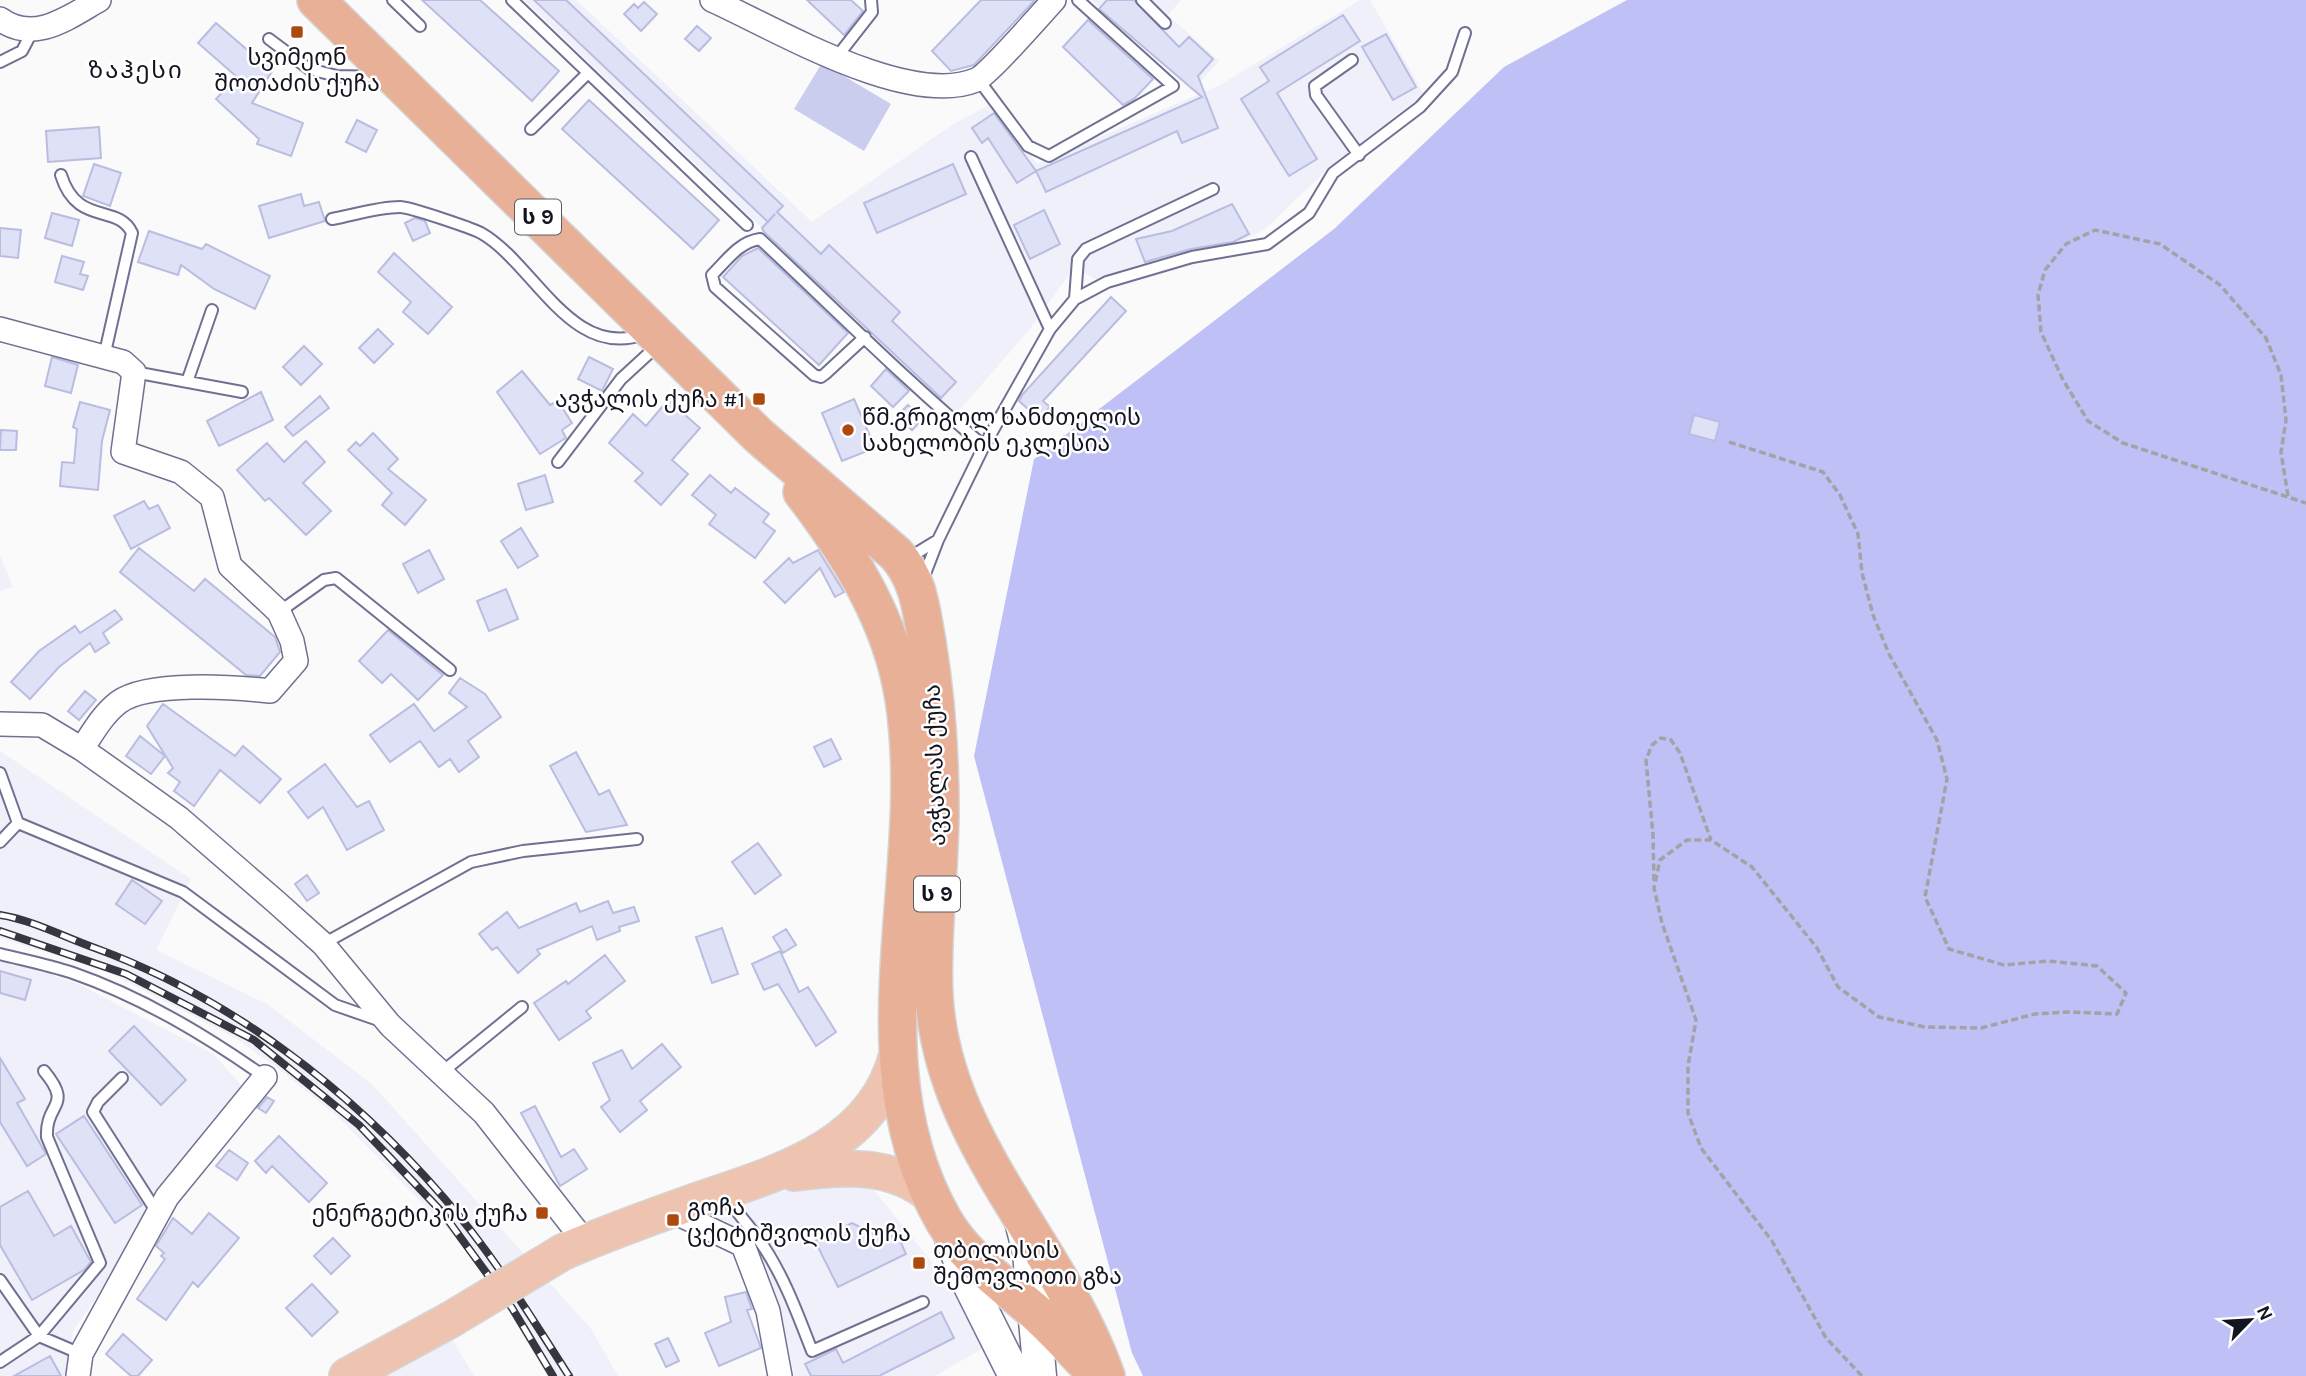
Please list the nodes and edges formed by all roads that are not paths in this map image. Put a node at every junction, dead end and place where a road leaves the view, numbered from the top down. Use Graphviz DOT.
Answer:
graph roads {
  1 [pos="99,0"];
  2 [pos="316,0"];
  3 [pos="393,0"];
  4 [pos="512,0"];
  5 [pos="712,0"];
  6 [pos="871,0"];
  7 [pos="1054,0"];
  8 [pos="1077,0"];
  9 [pos="1142,0"];
  10 [pos="0,19"];
  11 [pos="1165,23"];
  12 [pos="420,26"];
  13 [pos="34,28"];
  14 [pos="1465,33"];
  15 [pos="269,38"];
  16 [pos="834,60"];
  17 [pos="1352,60"];
  18 [pos="0,62"];
  19 [pos="588,73"];
  20 [pos="396,77"];
  21 [pos="978,79"];
  22 [pos="531,129"];
  23 [pos="1359,155"];
  24 [pos="971,157"];
  25 [pos="61,175"];
  26 [pos="1213,189"];
  27 [pos="332,219"];
  28 [pos="747,225"];
  29 [pos="1075,299"];
  30 [pos="212,310"];
  31 [pos="0,329"];
  32 [pos="1050,329"];
  33 [pos="657,335"];
  34 [pos="865,337"];
  35 [pos="104,357"];
  36 [pos="134,372"];
  37 [pos="187,382"];
  38 [pos="242,392"];
  39 [pos="759,436"];
  40 [pos="984,446"];
  41 [pos="558,462"];
  42 [pos="938,540"];
  43 [pos="911,577"];
  44 [pos="867,588"];
  45 [pos="279,612"];
  46 [pos="450,670"];
  47 [pos="0,724"];
  48 [pos="82,749"];
  49 [pos="0,774"];
  50 [pos="18,823"];
  51 [pos="637,839"];
  52 [pos="0,842"];
  53 [pos="323,944"];
  54 [pos="0,954"];
  55 [pos="522,1007"];
  56 [pos="390,1025"];
  57 [pos="897,1055"];
  58 [pos="44,1071"];
  59 [pos="441,1073"];
  60 [pos="265,1077"];
  61 [pos="122,1078"];
  62 [pos="770,1176"];
  63 [pos="724,1191"];
  64 [pos="670,1210"];
  65 [pos="939,1210"];
  66 [pos="1018,1213"];
  67 [pos="158,1214"];
  68 [pos="574,1247"];
  69 [pos="1029,1253"];
  70 [pos="988,1272"];
  71 [pos="0,1280"];
  72 [pos="923,1302"];
  73 [pos="1032,1310"];
  74 [pos="39,1336"];
  75 [pos="0,1362"];
  76 [pos="80,1365"];
  77 [pos="1097,1372"];
  78 [pos="347,1376"];
  79 [pos="780,1376"];
  80 [pos="1015,1376"];
  81 [pos="1041,1376"];
  1 -- 13 [label="street"];
  2 -- 20 [label="highway, ავჭალას ქუჩა / ს 9"];
  3 -- 12 [label="lane"];
  4 -- 19 [label="lane"];
  5 -- 16 [label="street"];
  6 -- 16 [label="lane"];
  7 -- 21 [label="street"];
  8 -- 21 [label="lane"];
  9 -- 11 [label="lane"];
  10 -- 13 [label="street"];
  13 -- 18 [label="lane"];
  14 -- 23 [label="lane"];
  15 -- 20 [label="lane"];
  16 -- 21 [label="street"];
  17 -- 23 [label="lane"];
  19 -- 22 [label="lane"];
  19 -- 28 [label="lane"];
  20 -- 33 [label="highway, ავჭალას ქუჩა / ს 9"];
  23 -- 29 [label="lane"];
  24 -- 32 [label="lane"];
  25 -- 35 [label="lane"];
  26 -- 29 [label="lane"];
  27 -- 33 [label="lane"];
  29 -- 32 [label="lane"];
  30 -- 37 [label="lane"];
  31 -- 35 [label="street"];
  32 -- 40 [label="lane"];
  33 -- 39 [label="highway, ავჭალას ქუჩა / ს 9"];
  33 -- 41 [label="lane"];
  34 -- 34 [label="lane"];
  34 -- 40 [label="lane"];
  35 -- 36 [label="street"];
  36 -- 37 [label="lane"];
  36 -- 45 [label="street"];
  37 -- 38 [label="lane"];
  39 -- 43 [label="highway, ავჭალას ქუჩა / ს 9"];
  39 -- 44 [label="highway, ავჭალას ქუჩა / ს 9"];
  40 -- 42 [label="lane"];
  42 -- 43 [label="lane"];
  42 -- 43 [label="lane"];
  43 -- 44 [label="highway"];
  43 -- 66 [label="highway, ავჭალას ქუჩა / ს 9"];
  44 -- 57 [label="highway, ავჭალას ქუჩა / ს 9"];
  45 -- 46 [label="lane"];
  45 -- 48 [label="street"];
  47 -- 48 [label="street"];
  48 -- 53 [label="street"];
  49 -- 50 [label="lane"];
  50 -- 52 [label="lane"];
  50 -- 56 [label="lane"];
  51 -- 53 [label="lane"];
  53 -- 56 [label="street"];
  54 -- 60 [label="lane"];
  55 -- 59 [label="lane"];
  56 -- 59 [label="street"];
  57 -- 62 [label="main road"];
  57 -- 65 [label="highway, ავჭალას ქუჩა / ს 9"];
  58 -- 74 [label="lane"];
  59 -- 68 [label="street"];
  60 -- 67 [label="street"];
  61 -- 67 [label="lane"];
  62 -- 63 [label="main road"];
  62 -- 65 [label="main road"];
  63 -- 64 [label="main road"];
  63 -- 72 [label="lane"];
  64 -- 68 [label="main road"];
  64 -- 79 [label="street"];
  65 -- 70 [label="highway, ს 9"];
  65 -- 80 [label="main road"];
  66 -- 69 [label="main road"];
  66 -- 77 [label="highway, ავჭალას ქუჩა / ს 9"];
  67 -- 76 [label="street"];
  68 -- 78 [label="main road, bridge"];
  69 -- 70 [label="highway"];
  69 -- 73 [label="main road"];
  70 -- 73 [label="highway, ს 9"];
  71 -- 74 [label="lane"];
  73 -- 77 [label="highway, ს 9"];
  73 -- 81 [label="main road"];
  74 -- 75 [label="lane"];
  74 -- 76 [label="lane"];
  77 -- 81 [label="main road"];
}
